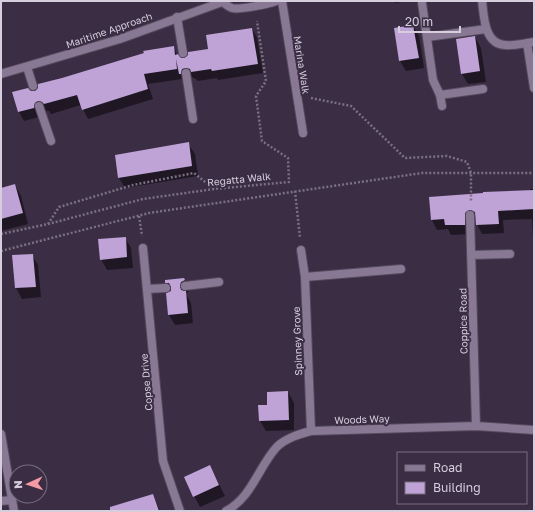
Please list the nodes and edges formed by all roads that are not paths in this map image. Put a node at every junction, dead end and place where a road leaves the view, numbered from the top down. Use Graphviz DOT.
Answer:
graph roads {
  1 [pos="222,1"];
  2 [pos="276,1"];
  3 [pos="282,1"];
  4 [pos="482,1"];
  5 [pos="422,3"];
  6 [pos="177,17"];
  7 [pos="486,29"];
  8 [pos="427,37"];
  9 [pos="530,42"];
  10 [pos="183,53"];
  11 [pos="27,67"];
  12 [pos="186,73"];
  13 [pos="1,74"];
  14 [pos="33,86"];
  15 [pos="483,88"];
  16 [pos="534,88"];
  17 [pos="440,95"];
  18 [pos="39,106"];
  19 [pos="442,106"];
  20 [pos="193,119"];
  21 [pos="303,133"];
  22 [pos="51,141"];
  23 [pos="470,216"];
  24 [pos="143,248"];
  25 [pos="301,250"];
  26 [pos="510,254"];
  27 [pos="472,255"];
  28 [pos="401,269"];
  29 [pos="305,277"];
  30 [pos="219,282"];
  31 [pos="185,286"];
  32 [pos="166,288"];
  33 [pos="147,289"];
  34 [pos="476,426"];
  35 [pos="534,430"];
  36 [pos="311,431"];
  37 [pos="1,434"];
  38 [pos="8,476"];
  39 [pos="180,511"];
  40 [pos="226,511"];
  1 -- 2 [label="street, Maritime Approach"];
  1 -- 6 [label="street, Maritime Approach"];
  3 -- 21 [label="street, Marina Walk"];
  4 -- 7 [label="street"];
  5 -- 8 [label="street"];
  6 -- 10 [label="street"];
  6 -- 11 [label="street, Maritime Approach"];
  7 -- 8 [label="street"];
  7 -- 9 [label="street"];
  8 -- 17 [label="street"];
  9 -- 16 [label="street"];
  11 -- 13 [label="street, Maritime Approach"];
  11 -- 14 [label="street"];
  12 -- 20 [label="street"];
  15 -- 17 [label="street"];
  17 -- 19 [label="street"];
  18 -- 22 [label="street"];
  23 -- 27 [label="street, Coppice Road"];
  24 -- 33 [label="street, Copse Drive"];
  25 -- 29 [label="street, Spinney Grove"];
  26 -- 27 [label="street"];
  27 -- 34 [label="street, Coppice Road"];
  28 -- 29 [label="street"];
  29 -- 36 [label="street, Spinney Grove"];
  30 -- 31 [label="street"];
  32 -- 33 [label="street"];
  33 -- 39 [label="street, Copse Drive"];
  34 -- 35 [label="street, Woods Way"];
  34 -- 36 [label="street, Woods Way"];
  36 -- 40 [label="street, Woods Way"];
  37 -- 38 [label="street"];
}
